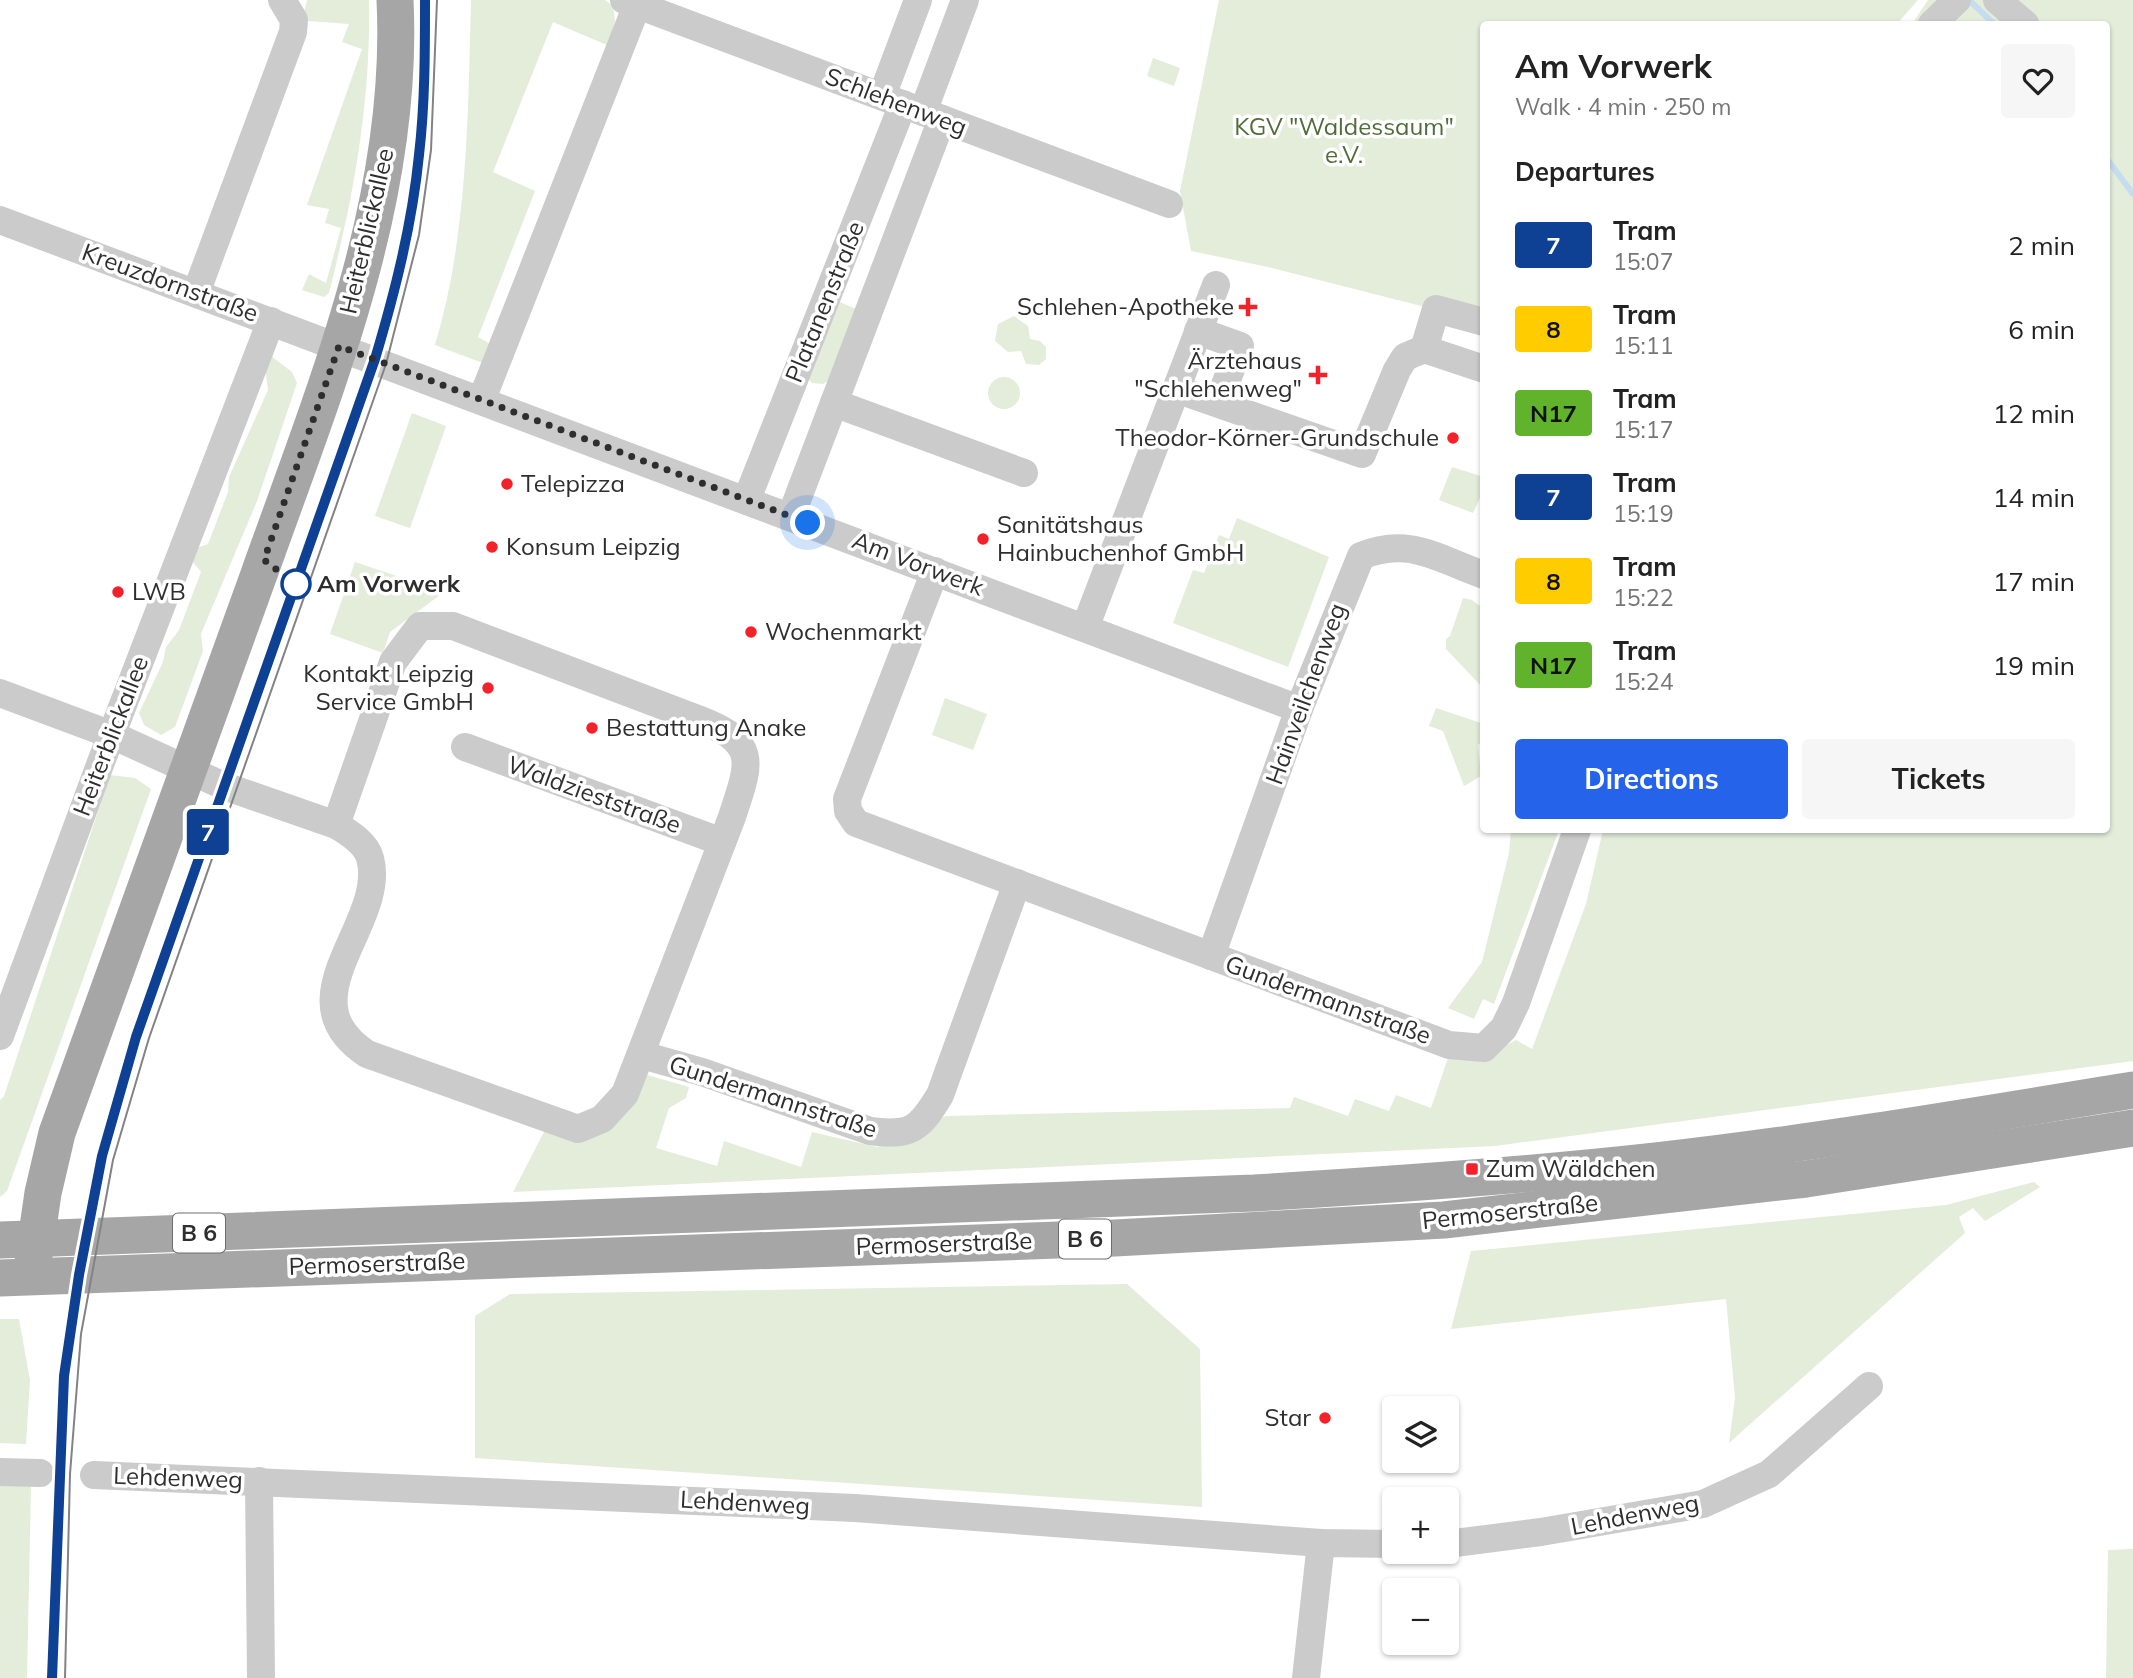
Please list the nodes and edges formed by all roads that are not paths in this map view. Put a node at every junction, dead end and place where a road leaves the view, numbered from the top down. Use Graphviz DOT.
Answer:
graph roads {
  1 [pos="282,0"];
  2 [pos="395,0"];
  3 [pos="918,0"];
  4 [pos="965,0"];
  5 [pos="1957,0"];
  6 [pos="1997,0"];
  7 [pos="631,2"];
  8 [pos="1936,21"];
  9 [pos="2022,21"];
  10 [pos="912,108"];
  11 [pos="1169,204"];
  12 [pos="1,222"];
  13 [pos="1216,285"];
  14 [pos="196,293"];
  15 [pos="1480,320"];
  16 [pos="271,321"];
  17 [pos="1198,331"];
  18 [pos="339,346"];
  19 [pos="1424,349"];
  20 [pos="1480,368"];
  21 [pos="1176,389"];
  22 [pos="482,400"];
  23 [pos="834,402"];
  24 [pos="1218,403"];
  25 [pos="1024,473"];
  26 [pos="747,499"];
  27 [pos="791,516"];
  28 [pos="934,571"];
  29 [pos="1480,573"];
  30 [pos="1085,628"];
  31 [pos="0,692"];
  32 [pos="1299,709"];
  33 [pos="112,734"];
  34 [pos="465,747"];
  35 [pos="189,772"];
  36 [pos="336,825"];
  37 [pos="1576,833"];
  38 [pos="722,842"];
  39 [pos="1017,883"];
  40 [pos="1211,956"];
  41 [pos="0,1036"];
  42 [pos="642,1055"];
  43 [pos="2133,1090"];
  44 [pos="2133,1128"];
  45 [pos="37,1238"];
  46 [pos="0,1240"];
  47 [pos="16,1278"];
  48 [pos="1869,1386"];
  49 [pos="0,1472"];
  50 [pos="40,1473"];
  51 [pos="94,1475"];
  52 [pos="259,1481"];
  53 [pos="1321,1542"];
  54 [pos="1459,1542"];
  55 [pos="1382,1544"];
  56 [pos="261,1678"];
  57 [pos="1306,1678"];
  1 -- 14 [label="street"];
  2 -- 18 [label="main road, Heiterblickallee"];
  3 -- 10 [label="street, Platanenstraße"];
  4 -- 10 [label="street, Platanenstraße"];
  5 -- 8 [label="street"];
  6 -- 9 [label="street"];
  7 -- 10 [label="street, Schlehenweg"];
  7 -- 22 [label="street"];
  10 -- 11 [label="street, Schlehenweg"];
  10 -- 23 [label="street, Platanenstraße"];
  10 -- 26 [label="street, Platanenstraße"];
  12 -- 14 [label="street, Kreuzdornstraße"];
  13 -- 17 [label="street"];
  14 -- 16 [label="street, Kreuzdornstraße"];
  15 -- 19 [label="street"];
  16 -- 18 [label="street, Kreuzdornstraße"];
  16 -- 33 [label="street, Heiterblickallee"];
  17 -- 21 [label="street"];
  17 -- 24 [label="street"];
  18 -- 22 [label="street, Am Vorwerk"];
  18 -- 35 [label="main road, Heiterblickallee"];
  19 -- 20 [label="street"];
  19 -- 24 [label="street"];
  21 -- 24 [label="street"];
  21 -- 30 [label="street"];
  22 -- 26 [label="street, Am Vorwerk"];
  23 -- 25 [label="street, Platanenstraße"];
  23 -- 27 [label="street, Platanenstraße"];
  26 -- 27 [label="street, Am Vorwerk"];
  27 -- 28 [label="street, Am Vorwerk"];
  28 -- 30 [label="street, Am Vorwerk"];
  28 -- 39 [label="street, Gundermannstraße"];
  29 -- 32 [label="street, Hainveilchenweg"];
  30 -- 32 [label="street, Am Vorwerk"];
  31 -- 33 [label="street"];
  32 -- 40 [label="street, Hainveilchenweg"];
  33 -- 35 [label="street"];
  33 -- 41 [label="street, Heiterblickallee"];
  34 -- 38 [label="street, Waldzieststraße"];
  35 -- 36 [label="street"];
  35 -- 45 [label="main road, Heiterblickallee"];
  36 -- 38 [label="street"];
  36 -- 42 [label="street, Gundermannstraße"];
  37 -- 40 [label="street, Gundermannstraße"];
  38 -- 42 [label="street"];
  39 -- 40 [label="street, Gundermannstraße"];
  39 -- 42 [label="street, Gundermannstraße"];
  43 -- 45 [label="main road, Permoserstraße / B 6"];
  44 -- 47 [label="main road, Permoserstraße / B 6"];
  45 -- 46 [label="main road, Permoserstraße / B 6"];
  45 -- 47 [label="main road, Heiterblickallee"];
  48 -- 54 [label="street, Lehdenweg"];
  49 -- 50 [label="street"];
  51 -- 52 [label="street, Lehdenweg"];
  52 -- 53 [label="street, Lehdenweg"];
  52 -- 56 [label="street"];
  53 -- 55 [label="street, Lehdenweg"];
  53 -- 57 [label="street"];
}
